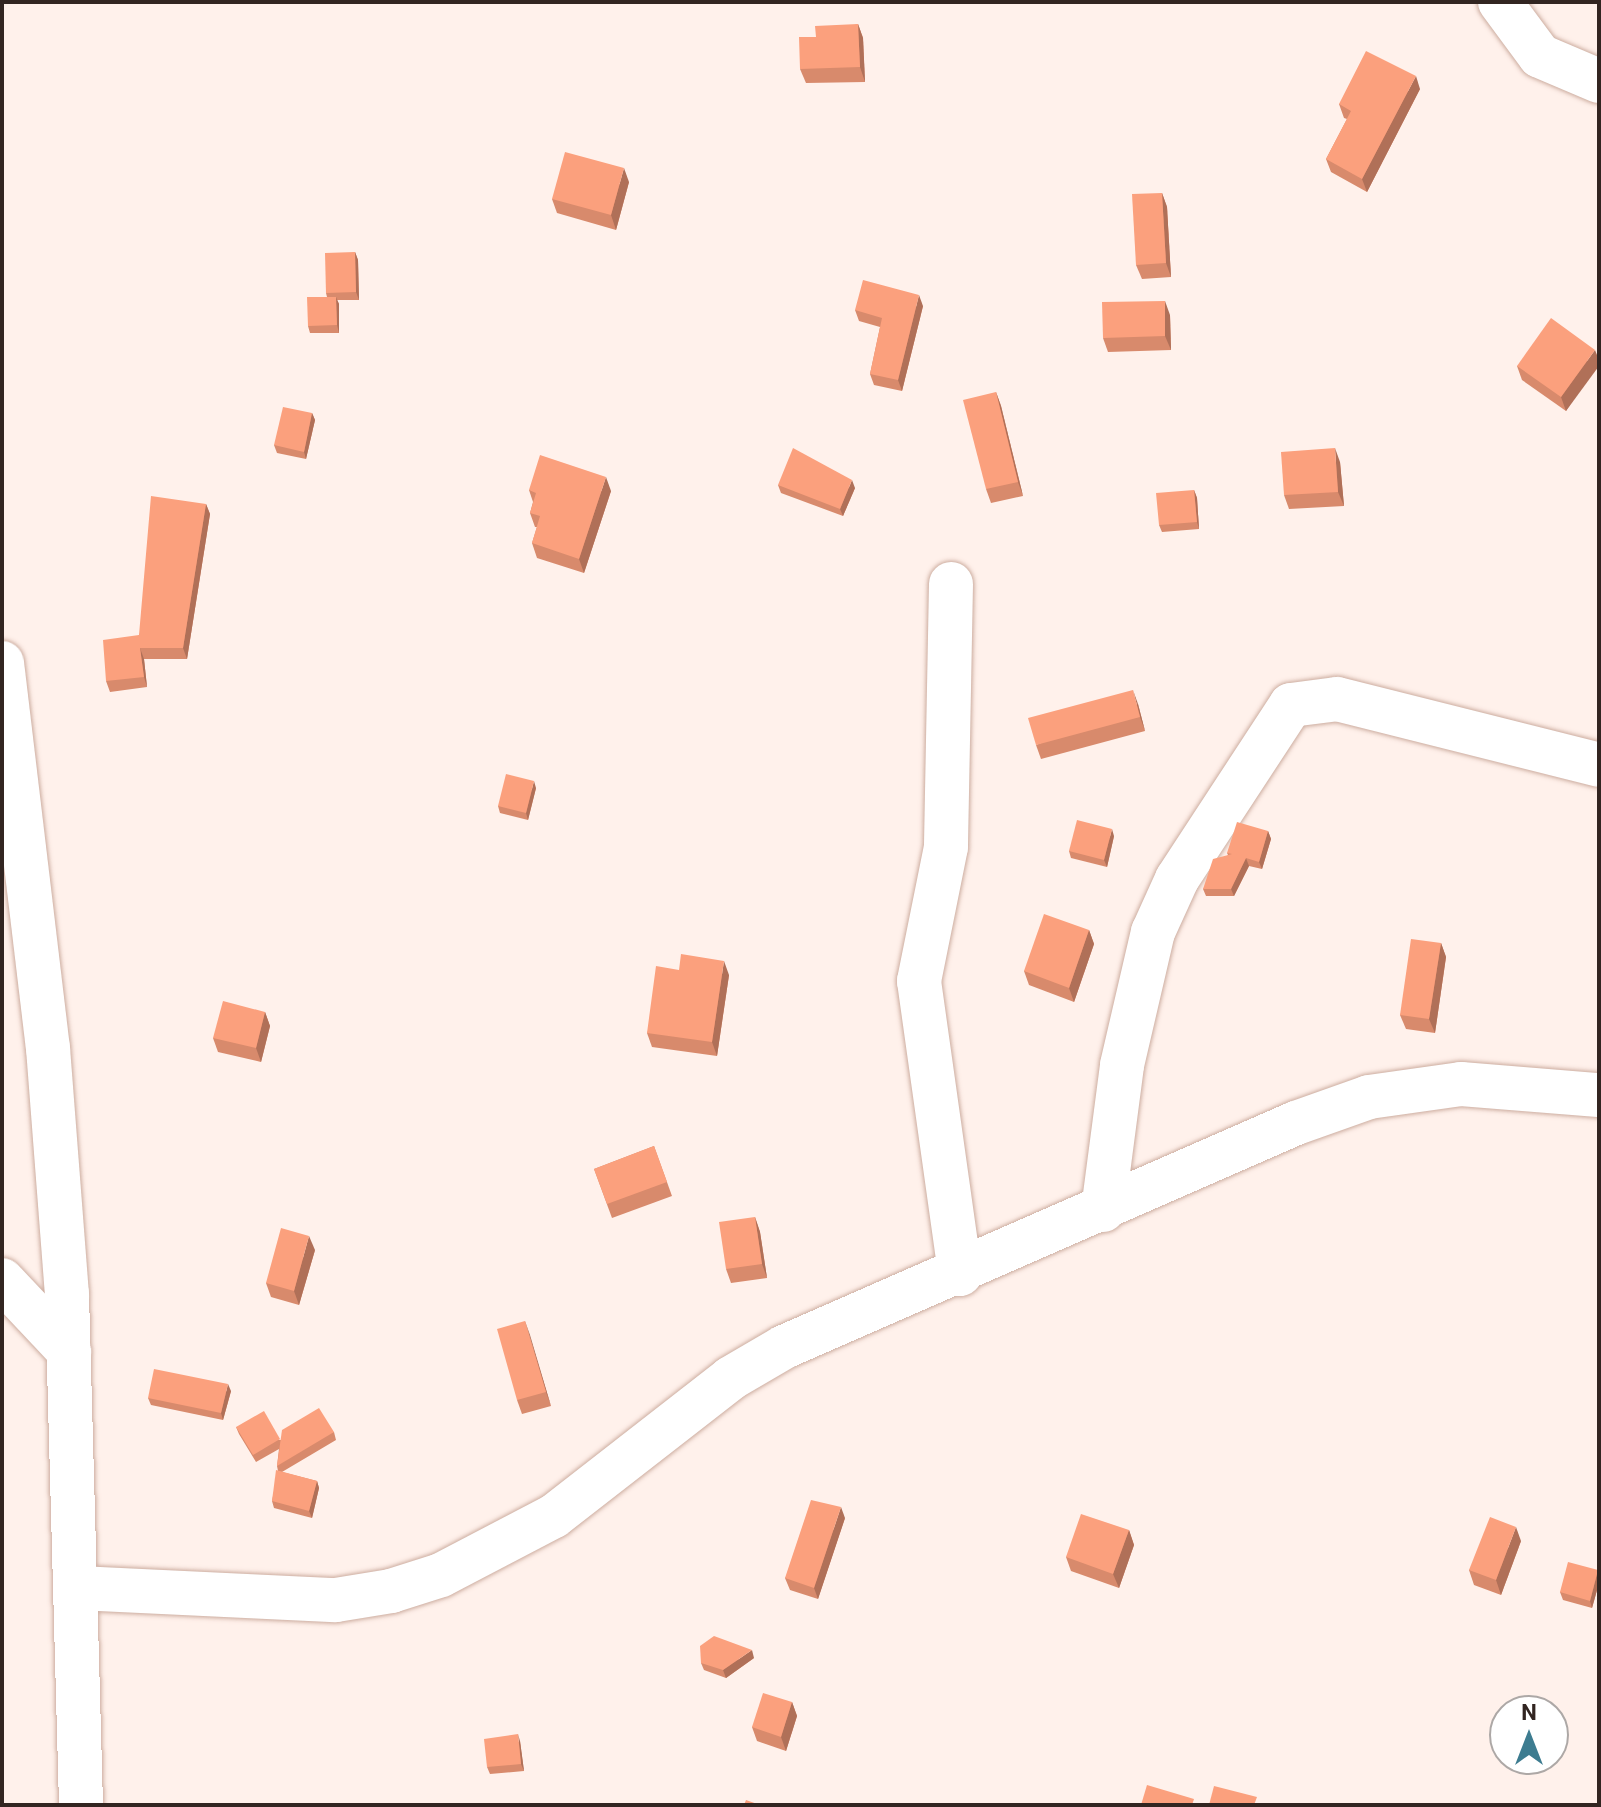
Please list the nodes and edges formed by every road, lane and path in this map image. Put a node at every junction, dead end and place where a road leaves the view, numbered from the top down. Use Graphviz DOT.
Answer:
graph roads {
  1 [pos="1500,2"];
  2 [pos="1599,81"];
  3 [pos="951,584"];
  4 [pos="2,663"];
  5 [pos="1599,765"];
  6 [pos="1599,1095"];
  7 [pos="1103,1210"];
  8 [pos="960,1274"];
  9 [pos="2,1280"];
  10 [pos="69,1351"];
  11 [pos="78,1588"];
  12 [pos="81,1805"];
  1 -- 2 [label="street"];
  3 -- 8 [label="street"];
  4 -- 10 [label="street"];
  5 -- 7 [label="street"];
  6 -- 7 [label="street"];
  7 -- 8 [label="street"];
  8 -- 11 [label="street"];
  9 -- 10 [label="street"];
  10 -- 11 [label="street"];
  11 -- 12 [label="street"];
}
